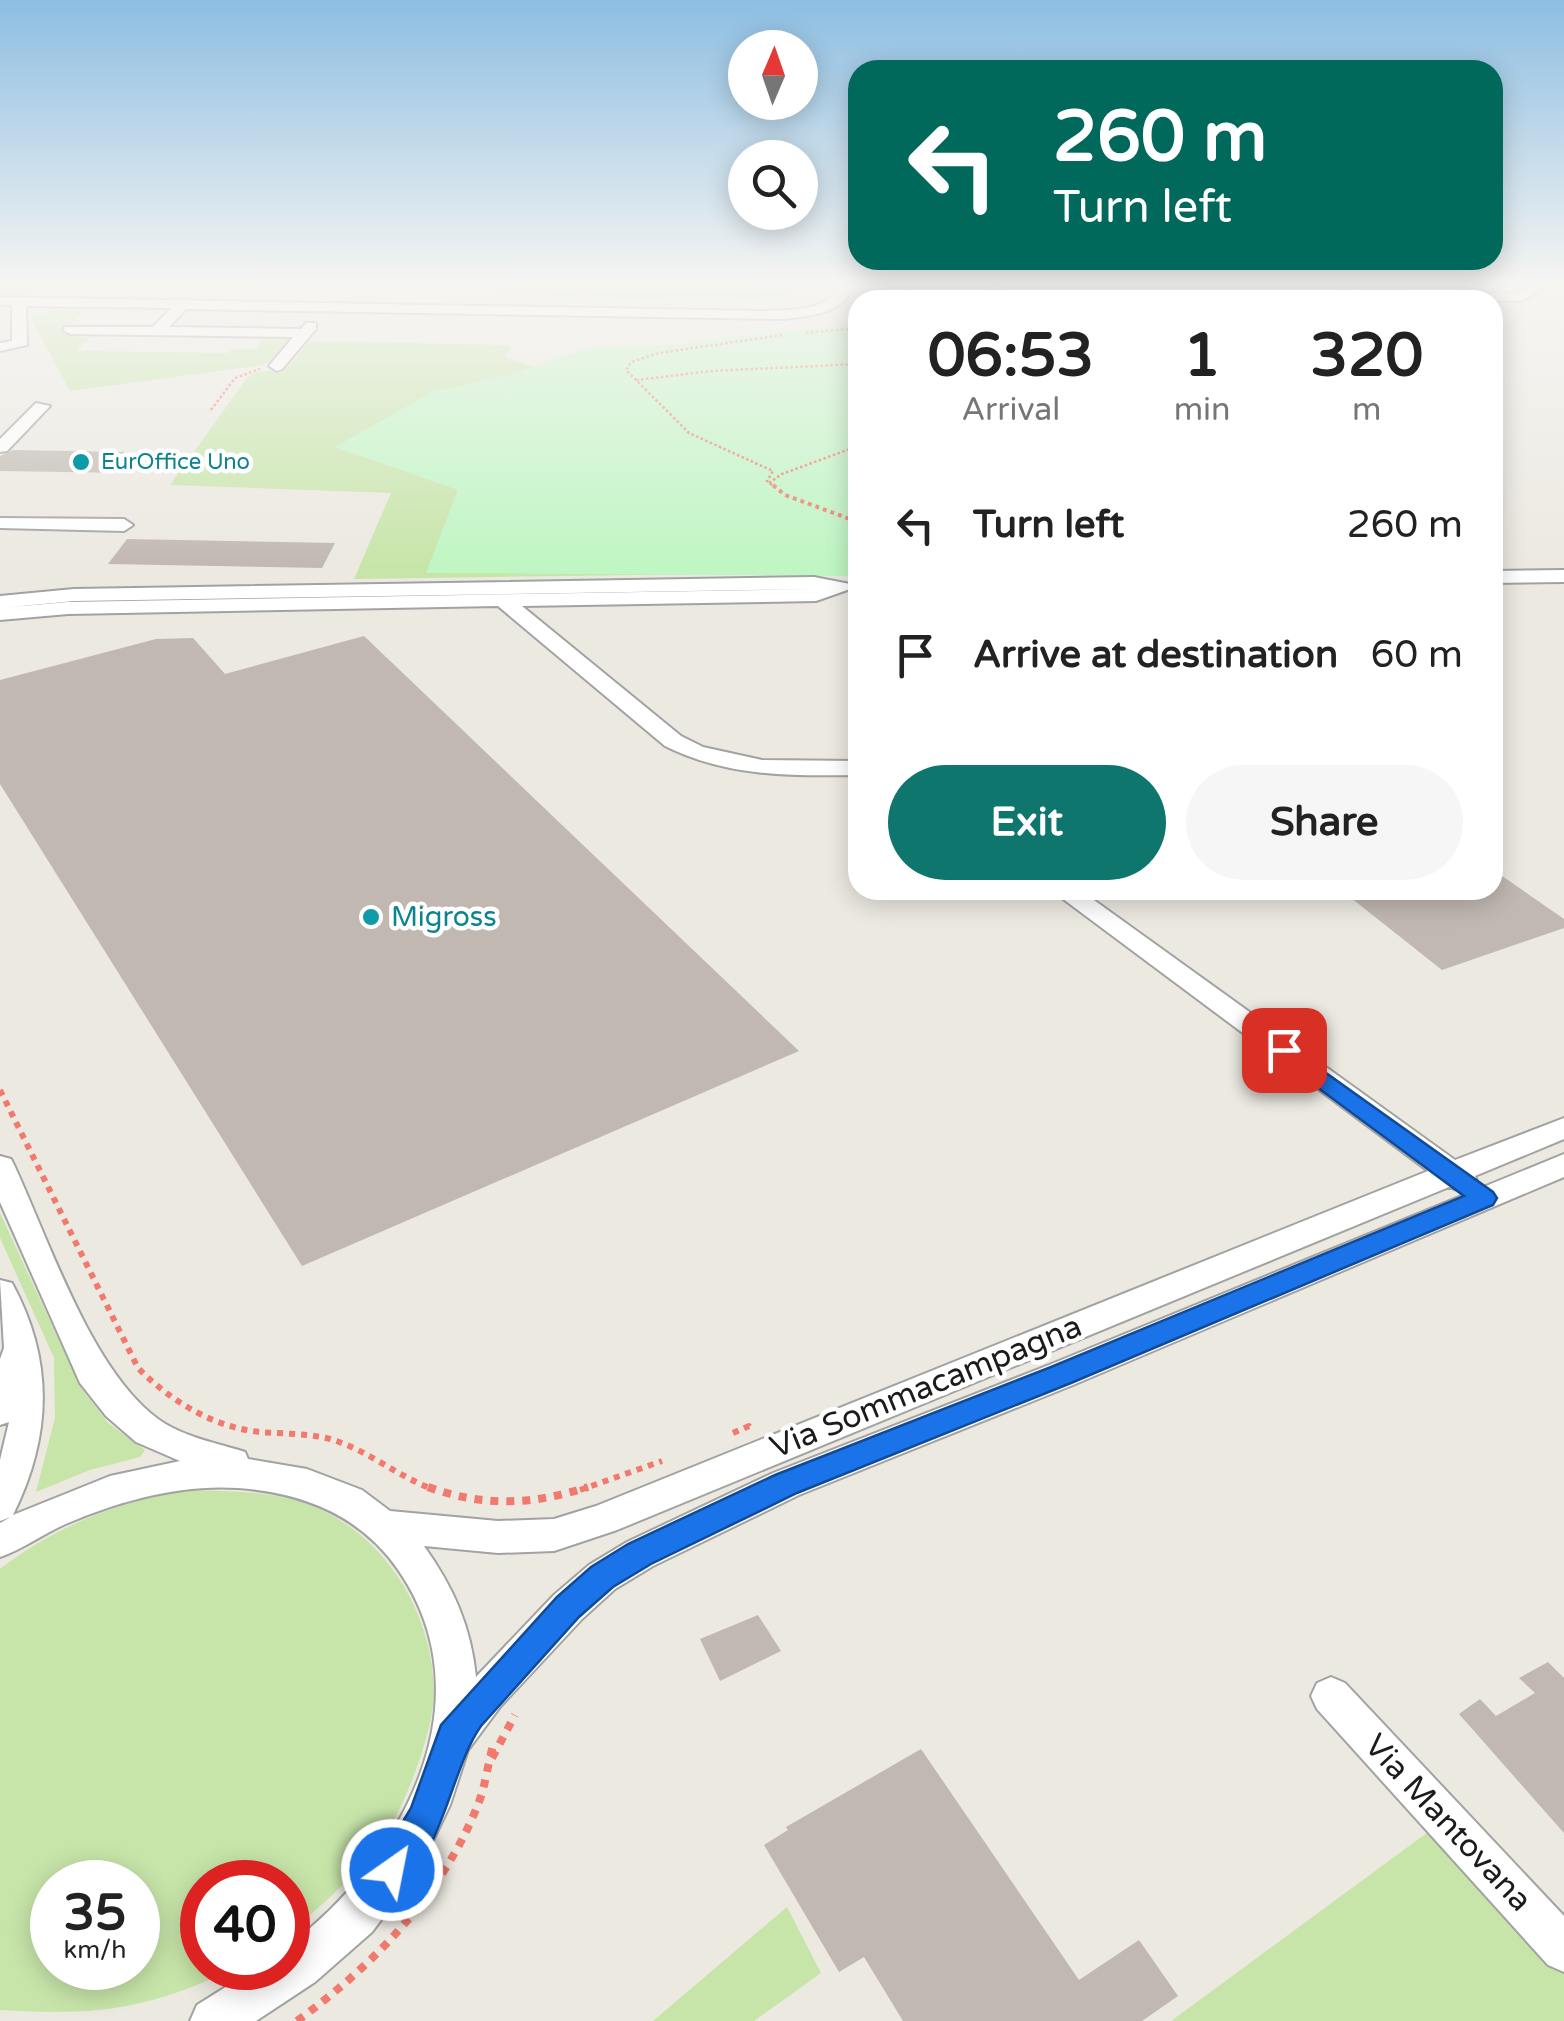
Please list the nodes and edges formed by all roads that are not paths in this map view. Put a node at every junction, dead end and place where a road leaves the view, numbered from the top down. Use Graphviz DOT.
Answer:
graph roads {
  1 [pos="0,437"];
  2 [pos="1,447"];
  3 [pos="0,523"];
  4 [pos="124,525"];
  5 [pos="1564,576"];
  6 [pos="1503,577"];
  7 [pos="848,588"];
  8 [pos="848,588"];
  9 [pos="502,600"];
  10 [pos="0,602"];
  11 [pos="0,614"];
  12 [pos="848,768"];
  13 [pos="1078,900"];
  14 [pos="1564,1128"];
  15 [pos="1564,1165"];
  16 [pos="0,1167"];
  17 [pos="1453,1174"];
  18 [pos="1484,1198"];
  19 [pos="0,1292"];
  20 [pos="22,1343"];
  21 [pos="0,1411"];
  22 [pos="291,1479"];
  23 [pos="0,1504"];
  24 [pos="386,1526"];
  25 [pos="0,1541"];
  26 [pos="1331,1696"];
  27 [pos="453,1737"];
  28 [pos="1564,1949"];
  29 [pos="213,2021"];
  1 -- 2 [label="street"];
  3 -- 4 [label="street"];
  5 -- 6 [label="street"];
  7 -- 9 [label="street"];
  8 -- 10 [label="street"];
  9 -- 11 [label="street"];
  9 -- 12 [label="street"];
  13 -- 17 [label="street"];
  14 -- 17 [label="street, Via Sommacampagna"];
  15 -- 18 [label="street, Via Sommacampagna"];
  16 -- 22 [label="street, Via Sommacampagna"];
  17 -- 18 [label="street"];
  17 -- 24 [label="street, Via Sommacampagna"];
  18 -- 27 [label="street, Via Sommacampagna"];
  19 -- 20 [label="street"];
  20 -- 21 [label="street"];
  20 -- 23 [label="street"];
  22 -- 24 [label="street, Via Sommacampagna"];
  22 -- 25 [label="street, Via Sommacampagna"];
  24 -- 27 [label="street, Via Sommacampagna"];
  26 -- 28 [label="street, Via Mantovana"];
  27 -- 29 [label="street, Via Sommacampagna"];
}
